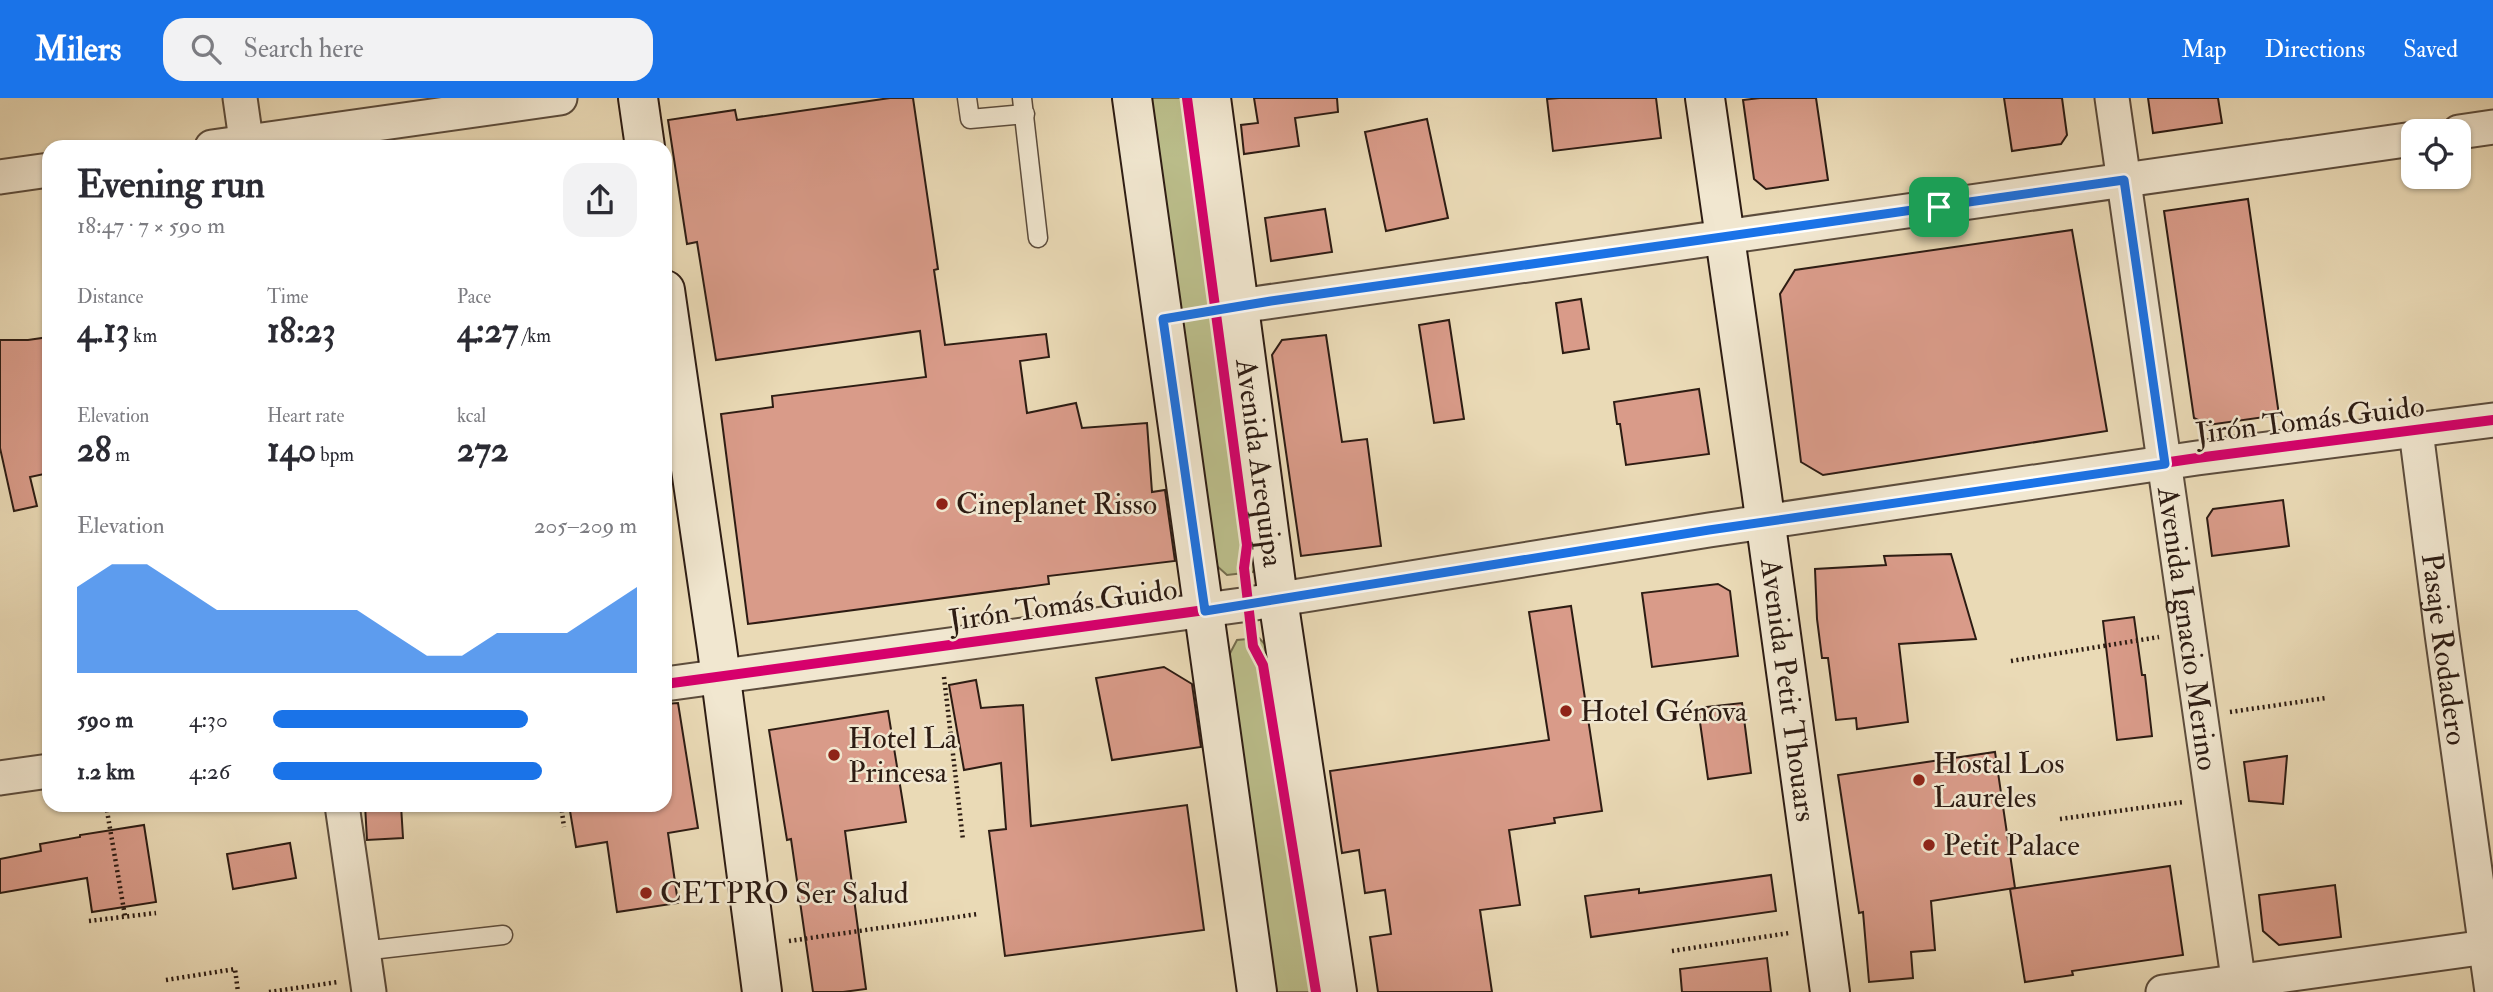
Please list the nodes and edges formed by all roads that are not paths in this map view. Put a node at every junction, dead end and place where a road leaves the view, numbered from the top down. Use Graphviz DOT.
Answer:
graph roads {
  1 [pos="240,98"];
  2 [pos="560,98"];
  3 [pos="638,98"];
  4 [pos="967,98"];
  5 [pos="1132,98"];
  6 [pos="1210,98"];
  7 [pos="1705,98"];
  8 [pos="2112,98"];
  9 [pos="1023,106"];
  10 [pos="2493,127"];
  11 [pos="2471,130"];
  12 [pos="246,140"];
  13 [pos="280,140"];
  14 [pos="639,140"];
  15 [pos="2401,141"];
  16 [pos="42,171"];
  17 [pos="0,177"];
  18 [pos="2124,180"];
  19 [pos="1725,237"];
  20 [pos="1038,238"];
  21 [pos="1239,306"];
  22 [pos="672,339"];
  23 [pos="2493,420"];
  24 [pos="2416,431"];
  25 [pos="2165,464"];
  26 [pos="1766,522"];
  27 [pos="1278,599"];
  28 [pos="1205,611"];
  29 [pos="720,676"];
  30 [pos="672,683"];
  31 [pos="42,772"];
  32 [pos="0,778"];
  33 [pos="343,812"];
  34 [pos="503,935"];
  35 [pos="2489,947"];
  36 [pos="366,973"];
  37 [pos="2239,987"];
  38 [pos="762,992"];
  39 [pos="1257,992"];
  40 [pos="1337,992"];
  41 [pos="1830,992"];
  42 [pos="2163,992"];
  43 [pos="2492,992"];
  1 -- 12 [label="street"];
  2 -- 13 [label="street"];
  3 -- 14 [label="main road"];
  4 -- 9 [label="lane"];
  5 -- 28 [label="main road"];
  6 -- 21 [label="main road, Avenida Arequipa"];
  7 -- 19 [label="main road, Avenida Petit Thouars"];
  8 -- 18 [label="street, Avenida Ignacio Merino"];
  9 -- 20 [label="lane"];
  10 -- 11 [label="street"];
  15 -- 18 [label="street"];
  16 -- 17 [label="street"];
  18 -- 19 [label="street"];
  18 -- 25 [label="street, Avenida Ignacio Merino"];
  19 -- 21 [label="street"];
  19 -- 26 [label="main road, Avenida Petit Thouars"];
  21 -- 27 [label="main road, Avenida Arequipa"];
  22 -- 29 [label="main road"];
  23 -- 24 [label="street, Jirón Tomás Guido"];
  24 -- 25 [label="street, Jirón Tomás Guido"];
  24 -- 35 [label="street, Pasaje Rodadero"];
  25 -- 26 [label="street, Jirón Tomás Guido"];
  25 -- 37 [label="street, Avenida Ignacio Merino"];
  26 -- 27 [label="street, Jirón Tomás Guido"];
  26 -- 41 [label="main road, Avenida Petit Thouars"];
  27 -- 28 [label="street, Jirón Tomás Guido"];
  27 -- 40 [label="main road, Avenida Arequipa"];
  28 -- 29 [label="street, Jirón Tomás Guido"];
  28 -- 39 [label="main road"];
  29 -- 30 [label="street, Jirón Tomás Guido"];
  29 -- 38 [label="main road"];
  31 -- 32 [label="street"];
  33 -- 36 [label="street"];
  34 -- 36 [label="lane"];
  35 -- 37 [label="street"];
  35 -- 43 [label="street, Pasaje Rodadero"];
  37 -- 42 [label="street"];
}
